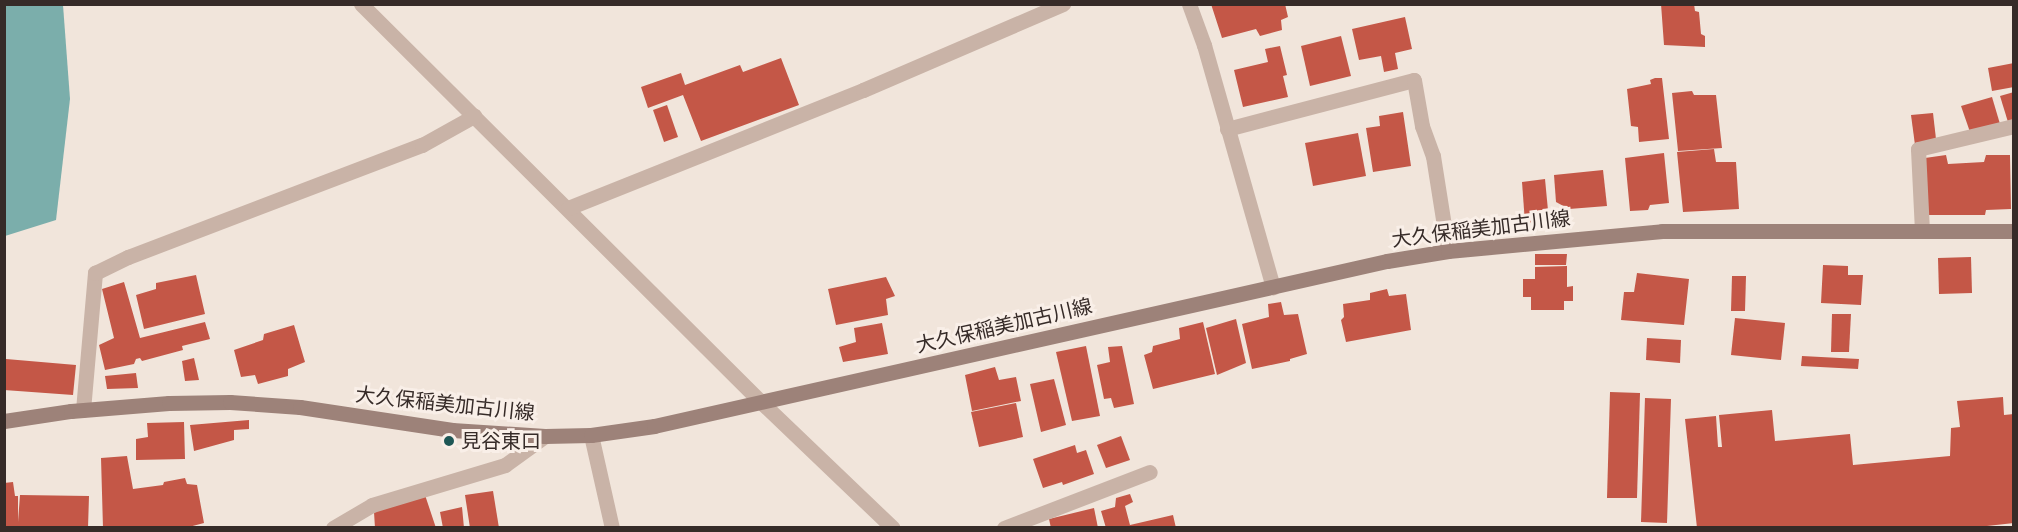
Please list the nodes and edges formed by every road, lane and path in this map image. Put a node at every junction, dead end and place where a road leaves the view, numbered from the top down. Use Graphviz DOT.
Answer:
graph roads {
  1 [pos="361,4"];
  2 [pos="1063,4"];
  3 [pos="1189,4"];
  4 [pos="474,116"];
  5 [pos="2013,126"];
  6 [pos="1227,129"];
  7 [pos="568,208"];
  8 [pos="1922,231"];
  9 [pos="2013,231"];
  10 [pos="1448,251"];
  11 [pos="1273,287"];
  12 [pos="761,402"];
  13 [pos="83,410"];
  14 [pos="4,421"];
  15 [pos="591,435"];
  16 [pos="545,436"];
  17 [pos="1150,472"];
  18 [pos="333,528"];
  19 [pos="612,528"];
  20 [pos="893,528"];
  21 [pos="1004,528"];
  1 -- 4 [label="street"];
  2 -- 7 [label="street"];
  3 -- 6 [label="street"];
  4 -- 7 [label="street"];
  4 -- 13 [label="street"];
  5 -- 8 [label="street"];
  6 -- 10 [label="street"];
  6 -- 11 [label="street"];
  7 -- 12 [label="street"];
  8 -- 9 [label="main road, 大久保稲美加古川線"];
  8 -- 10 [label="main road, 大久保稲美加古川線"];
  10 -- 11 [label="main road, 大久保稲美加古川線"];
  11 -- 12 [label="main road, 大久保稲美加古川線"];
  12 -- 15 [label="main road, 大久保稲美加古川線"];
  12 -- 20 [label="street"];
  13 -- 14 [label="main road, 大久保稲美加古川線"];
  13 -- 16 [label="main road, 大久保稲美加古川線"];
  15 -- 16 [label="main road, 大久保稲美加古川線"];
  15 -- 19 [label="street"];
  16 -- 18 [label="street"];
  17 -- 21 [label="street"];
}
